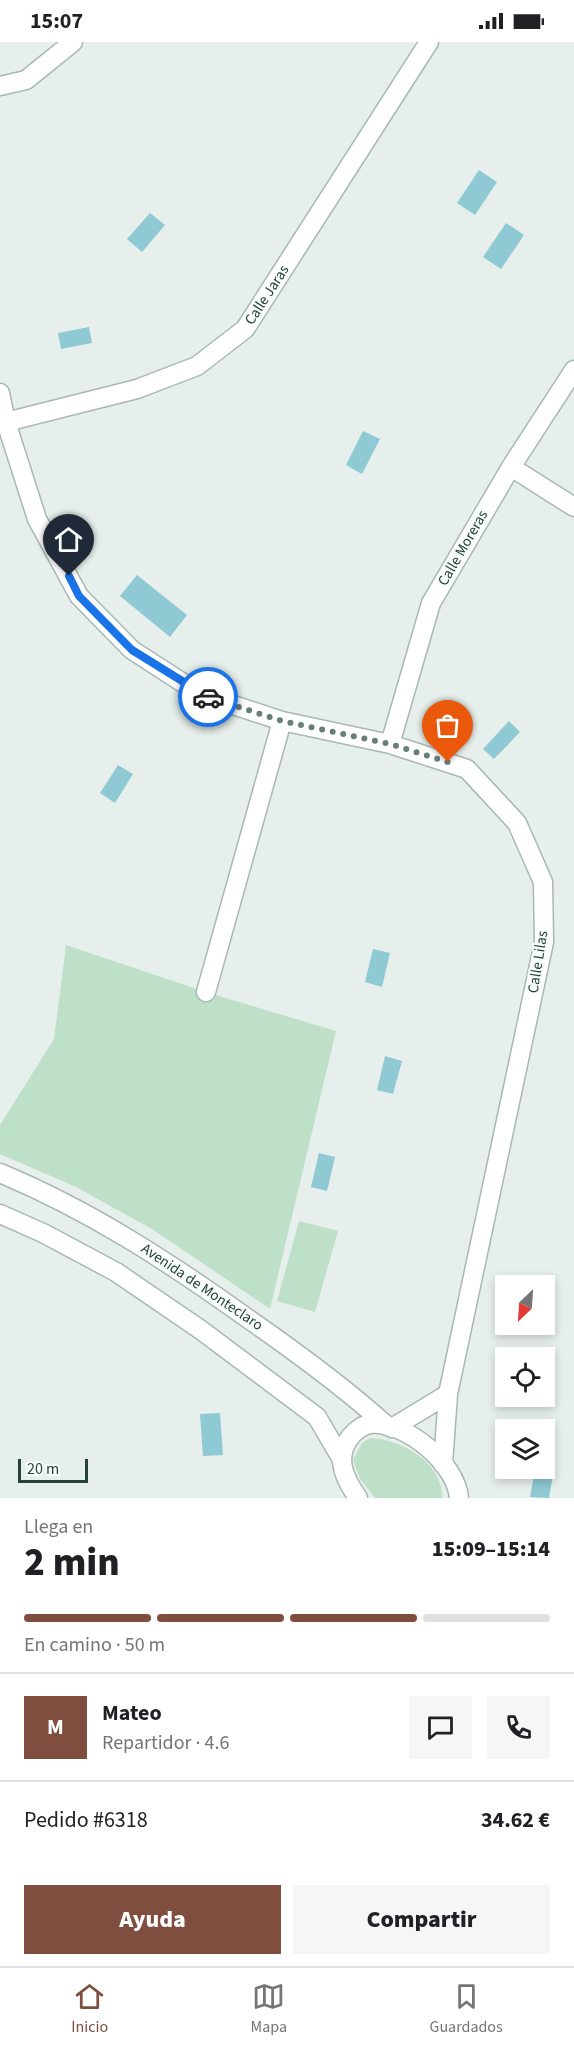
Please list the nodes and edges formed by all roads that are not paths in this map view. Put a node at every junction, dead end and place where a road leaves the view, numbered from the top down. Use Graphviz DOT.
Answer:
graph roads {
  1 [pos="73,42"];
  2 [pos="429,42"];
  3 [pos="0,86"];
  4 [pos="574,370"];
  5 [pos="0,393"];
  6 [pos="6,422"];
  7 [pos="512,467"];
  8 [pos="574,507"];
  9 [pos="282,721"];
  10 [pos="390,744"];
  11 [pos="206,992"];
  12 [pos="0,1173"];
  13 [pos="0,1214"];
  14 [pos="448,1394"];
  15 [pos="390,1427"];
  16 [pos="341,1458"];
  17 [pos="448,1470"];
  18 [pos="353,1493"];
  19 [pos="459,1498"];
  20 [pos="475,1498"];
  1 -- 3 [label="street"];
  2 -- 6 [label="street, Calle Jaras"];
  4 -- 7 [label="street, Calle Moreras"];
  5 -- 6 [label="street, Calle Lilas"];
  6 -- 9 [label="street, Calle Lilas"];
  7 -- 8 [label="street"];
  7 -- 10 [label="street, Calle Moreras"];
  9 -- 10 [label="street, Calle Lilas"];
  9 -- 11 [label="street"];
  10 -- 14 [label="street, Calle Lilas"];
  12 -- 15 [label="street, Avenida de Monteclaro"];
  13 -- 16 [label="street"];
  14 -- 15 [label="street"];
  14 -- 17 [label="street, Calle Lilas"];
  15 -- 16 [label="street"];
  15 -- 17 [label="street, Avenida de Monteclaro"];
  16 -- 18 [label="street"];
  17 -- 19 [label="street"];
  17 -- 20 [label="street"];
}
